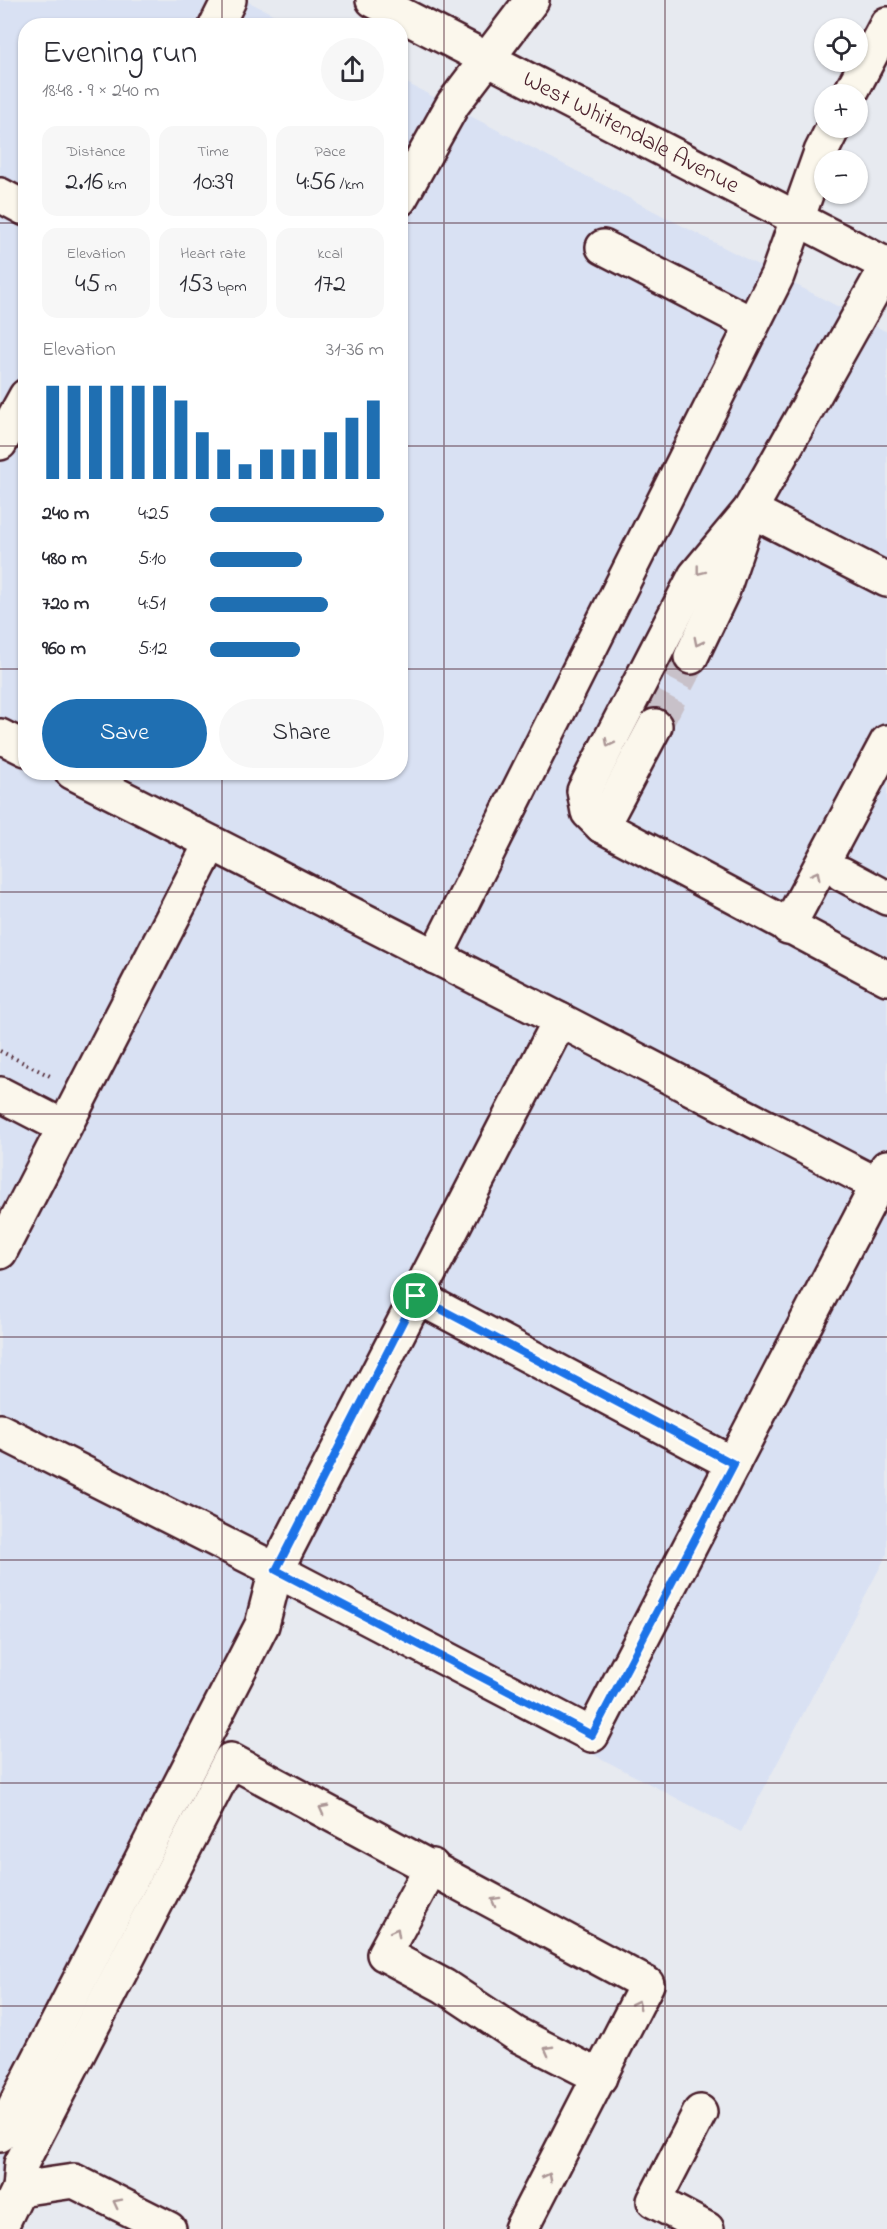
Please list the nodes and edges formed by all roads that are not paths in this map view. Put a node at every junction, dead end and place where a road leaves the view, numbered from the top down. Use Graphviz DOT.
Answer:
graph roads {
  1 [pos="229,0"];
  2 [pos="373,0"];
  3 [pos="532,0"];
  4 [pos="220,18"];
  5 [pos="408,18"];
  6 [pos="408,18"];
  7 [pos="887,24"];
  8 [pos="489,60"];
  9 [pos="855,84"];
  10 [pos="828,138"];
  11 [pos="408,185"];
  12 [pos="0,195"];
  13 [pos="18,204"];
  14 [pos="797,218"];
  15 [pos="603,247"];
  16 [pos="887,265"];
  17 [pos="752,324"];
  18 [pos="18,410"];
  19 [pos="0,442"];
  20 [pos="18,451"];
  21 [pos="750,510"];
  22 [pos="887,580"];
  23 [pos="691,657"];
  24 [pos="655,726"];
  25 [pos="0,736"];
  26 [pos="887,742"];
  27 [pos="18,745"];
  28 [pos="96,780"];
  29 [pos="612,831"];
  30 [pos="211,843"];
  31 [pos="842,874"];
  32 [pos="887,898"];
  33 [pos="788,927"];
  34 [pos="435,957"];
  35 [pos="887,978"];
  36 [pos="561,1020"];
  37 [pos="0,1094"];
  38 [pos="64,1127"];
  39 [pos="882,1176"];
  40 [pos="0,1252"];
  41 [pos="416,1296"];
  42 [pos="0,1431"];
  43 [pos="734,1464"];
  44 [pos="276,1570"];
  45 [pos="432,1866"];
  46 [pos="600,2078"];
  47 [pos="700,2112"];
  48 [pos="0,2135"];
  49 [pos="19,2190"];
  50 [pos="0,2228"];
  51 [pos="169,2229"];
  52 [pos="521,2229"];
  53 [pos="707,2229"];
  1 -- 4 [label="street"];
  2 -- 5 [label="street, West Whitendale Avenue"];
  3 -- 8 [label="street"];
  6 -- 8 [label="street, West Whitendale Avenue"];
  7 -- 9 [label="street"];
  8 -- 11 [label="street"];
  8 -- 14 [label="street, West Whitendale Avenue"];
  10 -- 14 [label="street"];
  12 -- 13 [label="street"];
  14 -- 16 [label="street, West Whitendale Avenue"];
  14 -- 17 [label="street"];
  15 -- 17 [label="street"];
  16 -- 21 [label="street"];
  17 -- 34 [label="street"];
  18 -- 19 [label="street"];
  19 -- 20 [label="street"];
  21 -- 22 [label="street"];
  21 -- 23 [label="street, one-way"];
  21 -- 29 [label="street, one-way"];
  24 -- 29 [label="street"];
  25 -- 27 [label="street"];
  33 -- 26 [label="street, one-way"];
  28 -- 30 [label="street"];
  29 -- 33 [label="street"];
  30 -- 34 [label="street"];
  30 -- 38 [label="street"];
  31 -- 32 [label="street"];
  33 -- 35 [label="street"];
  34 -- 36 [label="street"];
  36 -- 39 [label="street"];
  36 -- 41 [label="street"];
  37 -- 38 [label="street"];
  38 -- 40 [label="street"];
  39 -- 43 [label="street"];
  41 -- 43 [label="street"];
  41 -- 44 [label="street"];
  42 -- 44 [label="street"];
  43 -- 44 [label="street"];
  44 -- 48 [label="street"];
  46 -- 45 [label="street, one-way"];
  46 -- 45 [label="street, one-way"];
  45 -- 49 [label="street, one-way"];
  52 -- 46 [label="street, one-way"];
  47 -- 53 [label="street"];
  49 -- 50 [label="street"];
  51 -- 49 [label="street, one-way"];
}
